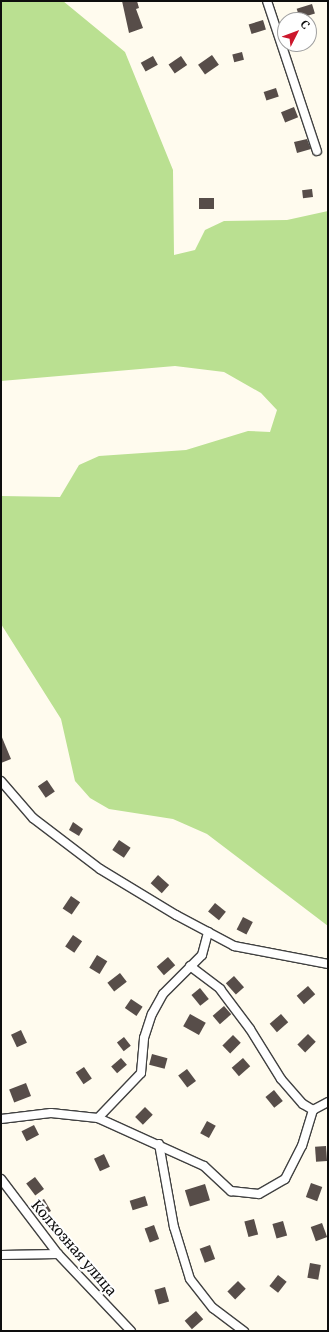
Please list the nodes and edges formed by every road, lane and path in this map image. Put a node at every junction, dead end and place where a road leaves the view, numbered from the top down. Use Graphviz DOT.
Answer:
graph roads {
  1 [pos="267,1"];
  2 [pos="317,151"];
  3 [pos="1,781"];
  4 [pos="208,932"];
  5 [pos="328,964"];
  6 [pos="190,966"];
  7 [pos="328,1102"];
  8 [pos="313,1110"];
  9 [pos="98,1118"];
  10 [pos="1,1119"];
  11 [pos="159,1144"];
  12 [pos="1,1179"];
  13 [pos="58,1254"];
  14 [pos="1,1255"];
  15 [pos="131,1331"];
  16 [pos="244,1331"];
  1 -- 2 [label="street"];
  3 -- 4 [label="street"];
  4 -- 5 [label="street"];
  4 -- 6 [label="street"];
  6 -- 8 [label="street"];
  6 -- 9 [label="street"];
  7 -- 8 [label="street"];
  8 -- 11 [label="street"];
  9 -- 10 [label="street"];
  9 -- 11 [label="street"];
  11 -- 16 [label="street"];
  12 -- 13 [label="street, Колхозная улица"];
  13 -- 14 [label="street"];
  13 -- 15 [label="street, Колхозная улица"];
}
